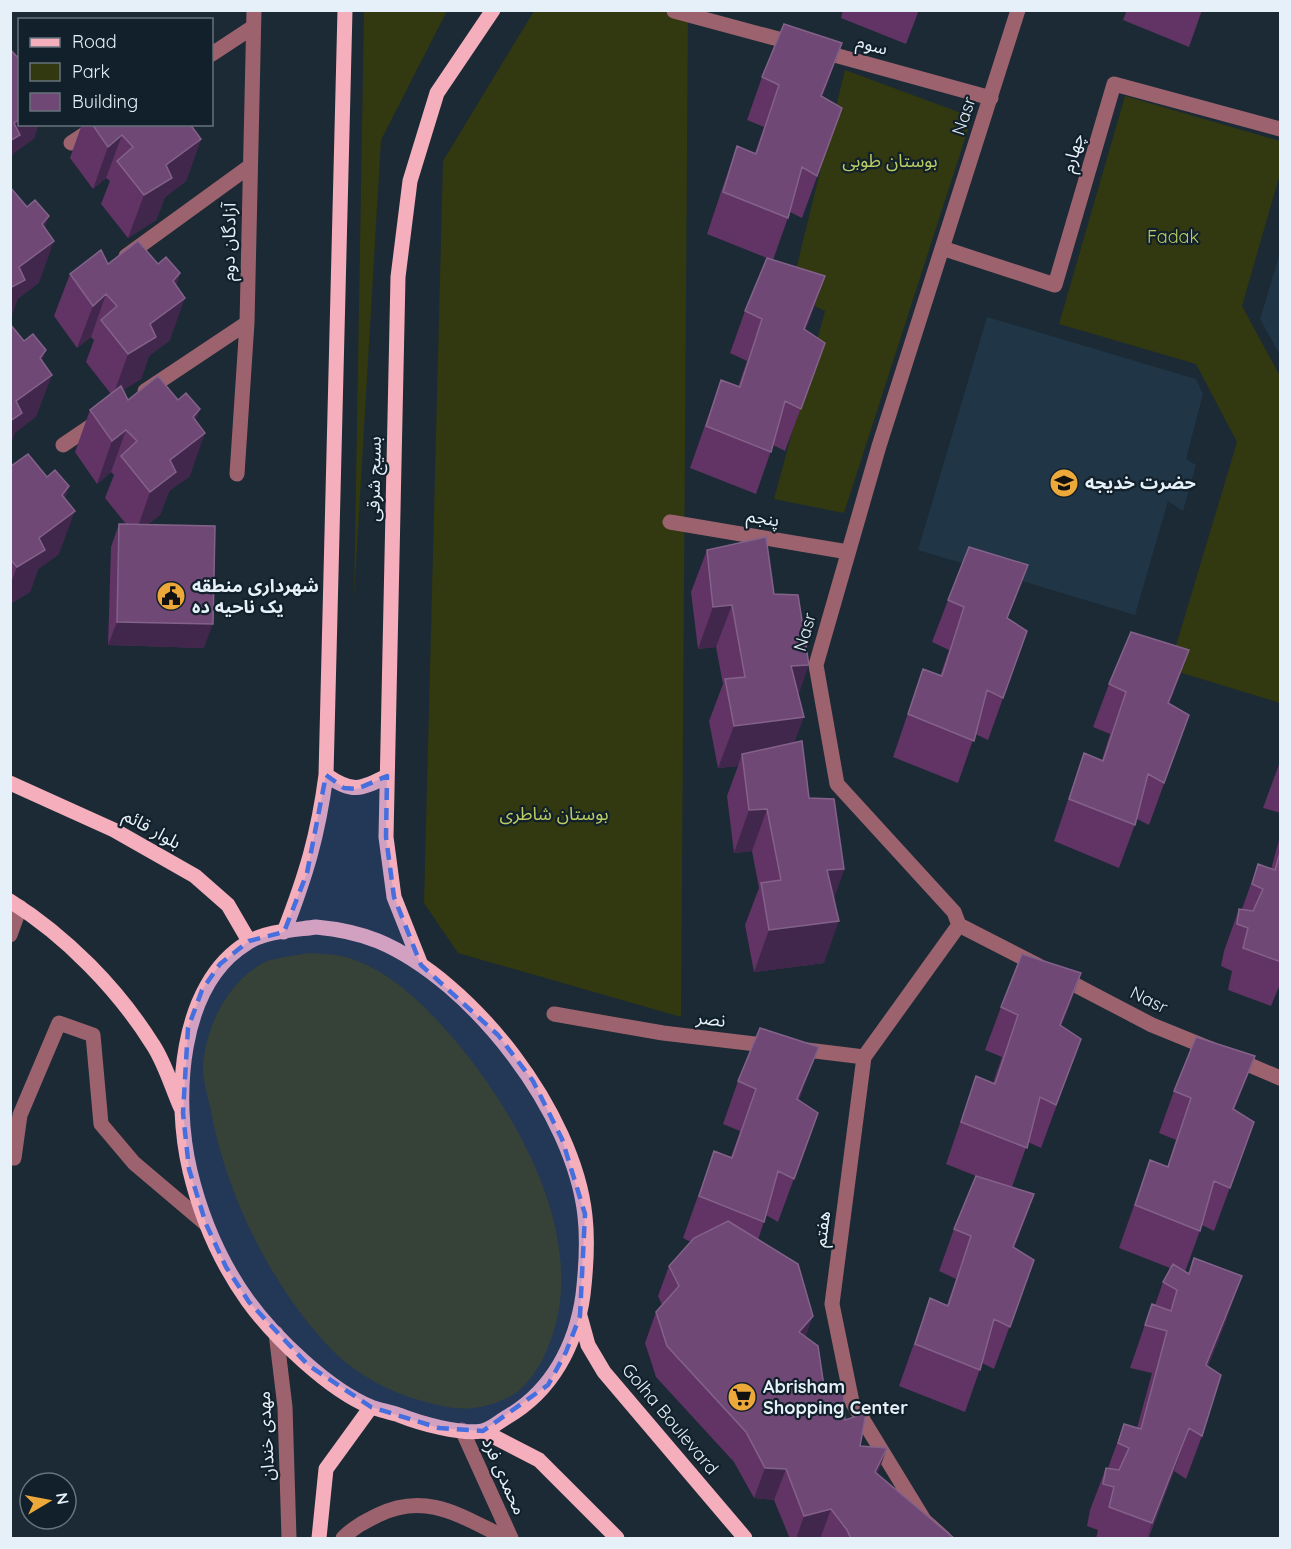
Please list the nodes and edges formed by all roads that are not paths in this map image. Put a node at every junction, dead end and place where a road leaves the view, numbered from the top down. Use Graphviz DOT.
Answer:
graph roads {
  1 [pos="254,10"];
  2 [pos="345,10"];
  3 [pos="493,10"];
  4 [pos="1018,10"];
  5 [pos="674,11"];
  6 [pos="253,27"];
  7 [pos="213,53"];
  8 [pos="991,98"];
  9 [pos="97,126"];
  10 [pos="1281,129"];
  11 [pos="71,143"];
  12 [pos="250,166"];
  13 [pos="942,248"];
  14 [pos="110,267"];
  15 [pos="247,323"];
  16 [pos="131,400"];
  17 [pos="112,413"];
  18 [pos="63,445"];
  19 [pos="237,474"];
  20 [pos="670,522"];
  21 [pos="848,552"];
  22 [pos="326,775"];
  23 [pos="387,776"];
  24 [pos="10,783"];
  25 [pos="15,904"];
  26 [pos="959,924"];
  27 [pos="284,932"];
  28 [pos="10,935"];
  29 [pos="249,941"];
  30 [pos="421,965"];
  31 [pos="554,1014"];
  32 [pos="864,1057"];
  33 [pos="1281,1078"];
  34 [pos="183,1113"];
  35 [pos="10,1158"];
  36 [pos="206,1224"];
  37 [pos="580,1316"];
  38 [pos="276,1333"];
  39 [pos="370,1407"];
  40 [pos="462,1430"];
  41 [pos="483,1431"];
  42 [pos="289,1539"];
  43 [pos="320,1539"];
  44 [pos="343,1539"];
  45 [pos="506,1539"];
  46 [pos="511,1539"];
  47 [pos="617,1539"];
  48 [pos="745,1539"];
  49 [pos="944,1539"];
  1 -- 6 [label="street, آزادگان دوم"];
  2 -- 22 [label="main road"];
  3 -- 23 [label="main road, بسیج شرقی"];
  4 -- 8 [label="street, Nasr"];
  5 -- 8 [label="street, سوم"];
  6 -- 7 [label="street"];
  6 -- 12 [label="street, آزادگان دوم"];
  8 -- 13 [label="street, Nasr"];
  9 -- 11 [label="street"];
  10 -- 13 [label="street, چهارم"];
  12 -- 14 [label="street"];
  12 -- 15 [label="street, آزادگان دوم"];
  13 -- 21 [label="street, Nasr"];
  15 -- 16 [label="street"];
  15 -- 19 [label="street, آزادگان دوم"];
  17 -- 18 [label="street"];
  20 -- 21 [label="street, پنجم"];
  21 -- 26 [label="street, Nasr"];
  22 -- 23 [label="main road"];
  22 -- 27 [label="main road"];
  23 -- 30 [label="main road, بسیج شرقی"];
  24 -- 29 [label="main road, بلوار قائم"];
  25 -- 28 [label="street"];
  25 -- 34 [label="main road"];
  26 -- 32 [label="street, هفتم"];
  26 -- 33 [label="street, Nasr"];
  27 -- 29 [label="main road"];
  27 -- 30 [label="main road"];
  29 -- 34 [label="main road"];
  30 -- 37 [label="main road"];
  31 -- 32 [label="street, نصر"];
  32 -- 49 [label="street, هفتم"];
  34 -- 36 [label="main road"];
  35 -- 36 [label="street"];
  36 -- 38 [label="main road"];
  37 -- 41 [label="main road"];
  37 -- 48 [label="main road, Golha Boulevard"];
  38 -- 39 [label="main road"];
  38 -- 42 [label="street, مهدی خندان"];
  39 -- 40 [label="main road"];
  39 -- 43 [label="main road"];
  40 -- 41 [label="main road"];
  40 -- 46 [label="street, محمدی فرد"];
  41 -- 47 [label="main road"];
  44 -- 45 [label="street"];
}
